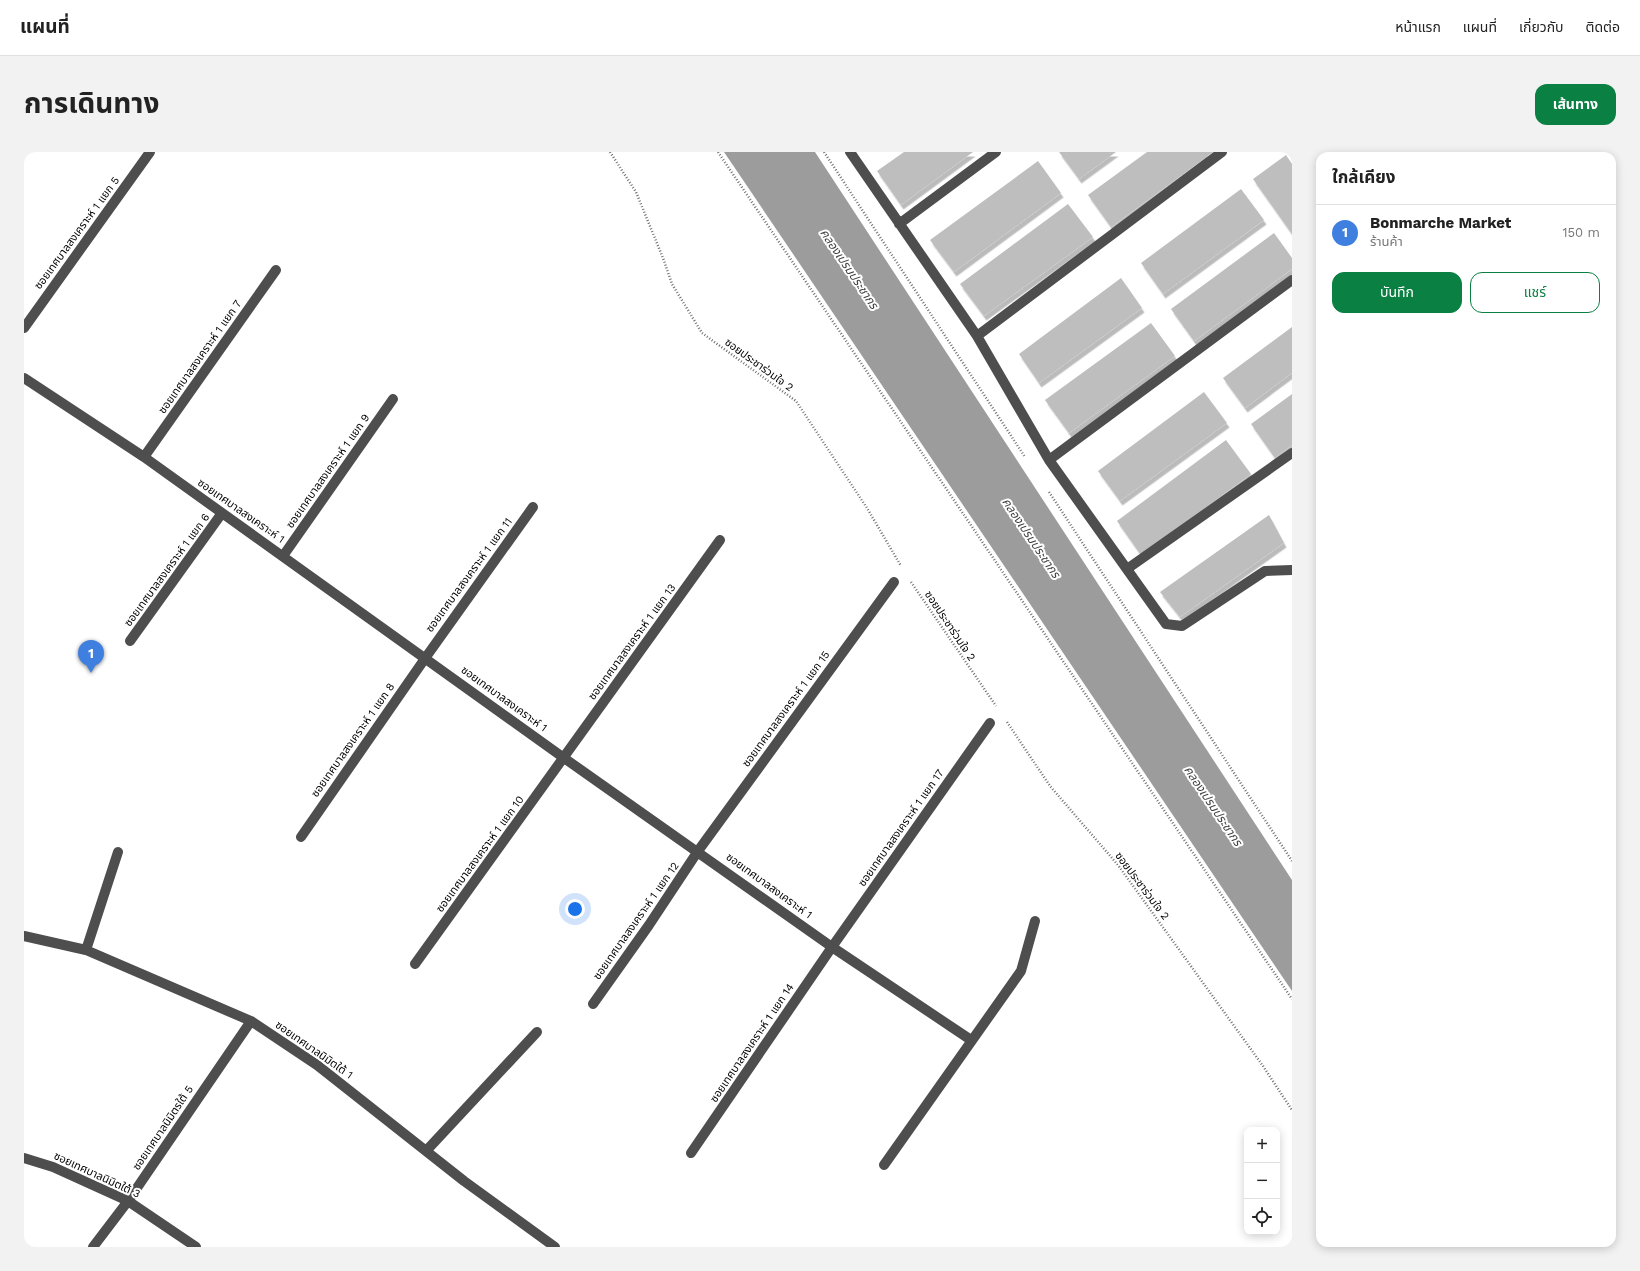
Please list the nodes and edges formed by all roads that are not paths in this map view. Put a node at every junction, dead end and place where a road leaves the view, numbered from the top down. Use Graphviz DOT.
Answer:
graph roads {
  1 [pos="150,152"];
  2 [pos="850,152"];
  3 [pos="996,152"];
  4 [pos="1222,152"];
  5 [pos="900,224"];
  6 [pos="276,270"];
  7 [pos="1292,280"];
  8 [pos="24,328"];
  9 [pos="976,336"];
  10 [pos="24,378"];
  11 [pos="393,399"];
  12 [pos="1292,453"];
  13 [pos="144,457"];
  14 [pos="1049,460"];
  15 [pos="533,507"];
  16 [pos="222,512"];
  17 [pos="720,540"];
  18 [pos="283,556"];
  19 [pos="1127,569"];
  20 [pos="1292,570"];
  21 [pos="894,582"];
  22 [pos="130,641"];
  23 [pos="426,657"];
  24 [pos="990,723"];
  25 [pos="564,758"];
  26 [pos="301,837"];
  27 [pos="698,851"];
  28 [pos="118,852"];
  29 [pos="1035,921"];
  30 [pos="24,936"];
  31 [pos="832,946"];
  32 [pos="86,950"];
  33 [pos="415,964"];
  34 [pos="592,1004"];
  35 [pos="251,1021"];
  36 [pos="537,1032"];
  37 [pos="971,1040"];
  38 [pos="426,1151"];
  39 [pos="691,1153"];
  40 [pos="24,1158"];
  41 [pos="884,1165"];
  42 [pos="128,1201"];
  43 [pos="93,1247"];
  44 [pos="196,1247"];
  45 [pos="555,1247"];
  1 -- 8 [label="street, ซอยเทศบาลสงเคราะห์ 1 แยก 5"];
  2 -- 5 [label="street"];
  3 -- 5 [label="street"];
  4 -- 9 [label="street"];
  5 -- 9 [label="street"];
  6 -- 13 [label="street, ซอยเทศบาลสงเคราะห์ 1 แยก 7"];
  7 -- 14 [label="street"];
  9 -- 14 [label="street"];
  10 -- 13 [label="street, ซอยเทศบาลสงเคราะห์ 1"];
  11 -- 18 [label="street, ซอยเทศบาลสงเคราะห์ 1 แยก 9"];
  12 -- 19 [label="street"];
  13 -- 16 [label="street, ซอยเทศบาลสงเคราะห์ 1"];
  14 -- 19 [label="street"];
  15 -- 23 [label="street, ซอยเทศบาลสงเคราะห์ 1 แยก 11"];
  16 -- 18 [label="street, ซอยเทศบาลสงเคราะห์ 1"];
  16 -- 22 [label="street, ซอยเทศบาลสงเคราะห์ 1 แยก 6"];
  17 -- 25 [label="street, ซอยเทศบาลสงเคราะห์ 1 แยก 13"];
  18 -- 23 [label="street, ซอยเทศบาลสงเคราะห์ 1"];
  19 -- 20 [label="street"];
  21 -- 27 [label="street, ซอยเทศบาลสงเคราะห์ 1 แยก 15"];
  23 -- 25 [label="street, ซอยเทศบาลสงเคราะห์ 1"];
  23 -- 26 [label="street, ซอยเทศบาลสงเคราะห์ 1 แยก 8"];
  24 -- 31 [label="street, ซอยเทศบาลสงเคราะห์ 1 แยก 17"];
  25 -- 27 [label="street, ซอยเทศบาลสงเคราะห์ 1"];
  25 -- 33 [label="street, ซอยเทศบาลสงเคราะห์ 1 แยก 10"];
  27 -- 31 [label="street, ซอยเทศบาลสงเคราะห์ 1"];
  27 -- 34 [label="street, ซอยเทศบาลสงเคราะห์ 1 แยก 12"];
  28 -- 32 [label="street"];
  29 -- 37 [label="street"];
  30 -- 32 [label="street, ซอยเทศบาลนิมิตใต้ 1"];
  31 -- 37 [label="street, ซอยเทศบาลสงเคราะห์ 1"];
  31 -- 39 [label="street, ซอยเทศบาลสงเคราะห์ 1 แยก 14"];
  32 -- 35 [label="street, ซอยเทศบาลนิมิตใต้ 1"];
  35 -- 38 [label="street, ซอยเทศบาลนิมิตใต้ 1"];
  35 -- 42 [label="street, ซอยเทศบาลนิมิตรใต้ 5"];
  36 -- 38 [label="street"];
  37 -- 41 [label="street"];
  38 -- 45 [label="street, ซอยเทศบาลนิมิตใต้ 1"];
  40 -- 42 [label="street, ซอยเทศบาลนิมิตใต้ 3"];
  42 -- 43 [label="street, ซอยเทศบาลนิมิตรใต้ 5"];
  42 -- 44 [label="street, ซอยเทศบาลนิมิตใต้ 3"];
}
